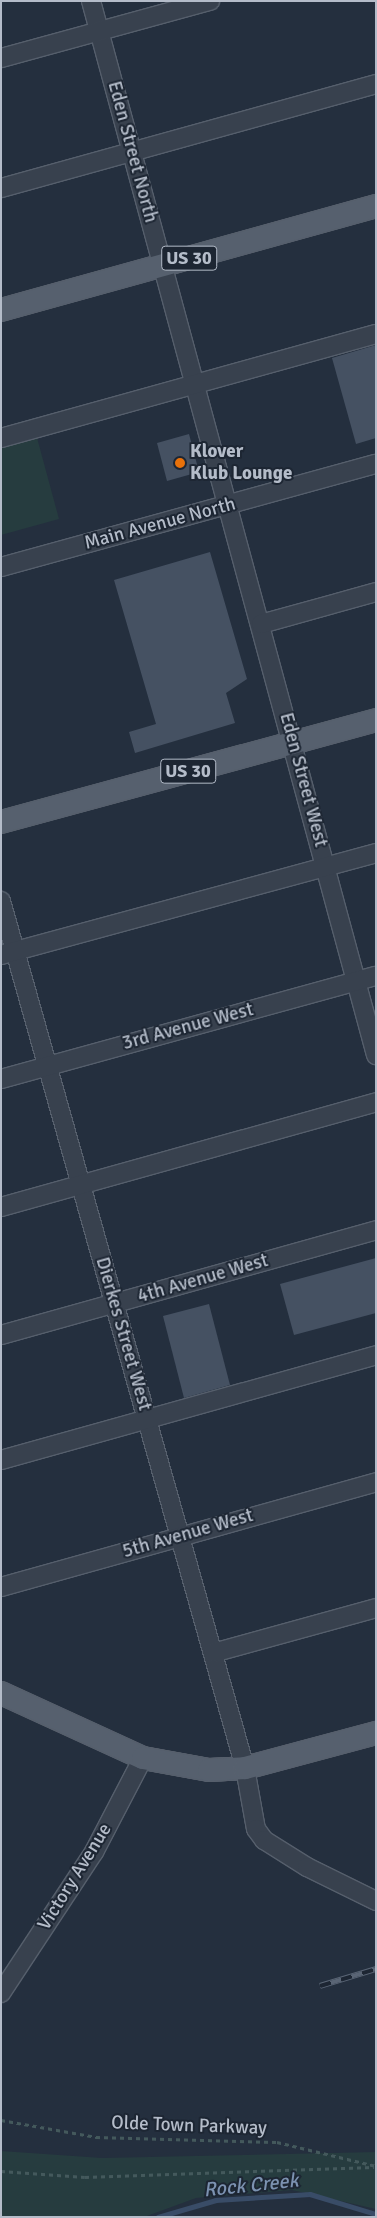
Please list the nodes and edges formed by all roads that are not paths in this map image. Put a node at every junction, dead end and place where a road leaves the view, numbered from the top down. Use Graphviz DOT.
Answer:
graph roads {
  1 [pos="91,1"];
  2 [pos="210,1"];
  3 [pos="99,32"];
  4 [pos="1,58"];
  5 [pos="376,84"];
  6 [pos="132,152"];
  7 [pos="1,188"];
  8 [pos="376,206"];
  9 [pos="164,265"];
  10 [pos="1,310"];
  11 [pos="376,334"];
  12 [pos="197,384"];
  13 [pos="1,438"];
  14 [pos="376,464"];
  15 [pos="230,504"];
  16 [pos="1,568"];
  17 [pos="376,592"];
  18 [pos="261,624"];
  19 [pos="376,720"];
  20 [pos="293,742"];
  21 [pos="1,822"];
  22 [pos="376,853"];
  23 [pos="326,867"];
  24 [pos="1,901"];
  25 [pos="8,953"];
  26 [pos="376,976"];
  27 [pos="356,982"];
  28 [pos="376,1055"];
  29 [pos="48,1065"];
  30 [pos="1,1079"];
  31 [pos="376,1102"];
  32 [pos="81,1186"];
  33 [pos="1,1207"];
  34 [pos="376,1230"];
  35 [pos="115,1304"];
  36 [pos="1,1336"];
  37 [pos="376,1356"];
  38 [pos="147,1419"];
  39 [pos="1,1460"];
  40 [pos="376,1482"];
  41 [pos="180,1536"];
  42 [pos="1,1586"];
  43 [pos="376,1608"];
  44 [pos="213,1653"];
  45 [pos="1,1693"];
  46 [pos="376,1732"];
  47 [pos="143,1758"];
  48 [pos="245,1768"];
  49 [pos="376,1902"];
  50 [pos="1,1993"];
  1 -- 3 [label="street, Eden Street North"];
  2 -- 3 [label="street"];
  3 -- 4 [label="street"];
  3 -- 6 [label="street, Eden Street North"];
  5 -- 6 [label="street"];
  6 -- 7 [label="street"];
  6 -- 9 [label="street, Eden Street North"];
  8 -- 9 [label="main road, US 30"];
  9 -- 10 [label="main road, US 30"];
  9 -- 12 [label="street, Eden Street North"];
  11 -- 12 [label="street"];
  12 -- 13 [label="street"];
  12 -- 15 [label="street, Eden Street North"];
  14 -- 15 [label="street, Main Avenue North"];
  15 -- 16 [label="street, Main Avenue North"];
  15 -- 18 [label="street, Eden Street West"];
  17 -- 18 [label="street"];
  18 -- 20 [label="street, Eden Street West"];
  19 -- 20 [label="main road, US 30"];
  20 -- 21 [label="main road, US 30"];
  20 -- 23 [label="street, Eden Street West"];
  22 -- 23 [label="street"];
  23 -- 25 [label="street"];
  23 -- 27 [label="street, Eden Street West"];
  24 -- 25 [label="street, Dierkes Street West"];
  25 -- 29 [label="street, Dierkes Street West"];
  26 -- 27 [label="street, 3rd Avenue West"];
  27 -- 28 [label="street, Eden Street West"];
  27 -- 29 [label="street, 3rd Avenue West"];
  29 -- 30 [label="street, 3rd Avenue West"];
  29 -- 32 [label="street, Dierkes Street West"];
  31 -- 32 [label="street"];
  32 -- 33 [label="street"];
  32 -- 35 [label="street, Dierkes Street West"];
  34 -- 35 [label="street, 4th Avenue West"];
  35 -- 36 [label="street, 4th Avenue West"];
  35 -- 38 [label="street, Dierkes Street West"];
  37 -- 38 [label="street"];
  38 -- 39 [label="street"];
  38 -- 41 [label="street, Dierkes Street West"];
  40 -- 41 [label="street, 5th Avenue West"];
  41 -- 42 [label="street, 5th Avenue West"];
  41 -- 44 [label="street, Dierkes Street West"];
  43 -- 44 [label="street"];
  44 -- 48 [label="street, Dierkes Street West"];
  45 -- 47 [label="main road"];
  46 -- 48 [label="main road"];
  47 -- 48 [label="main road"];
  47 -- 50 [label="street, Victory Avenue"];
  48 -- 49 [label="street, Dierkes Street West"];
}
